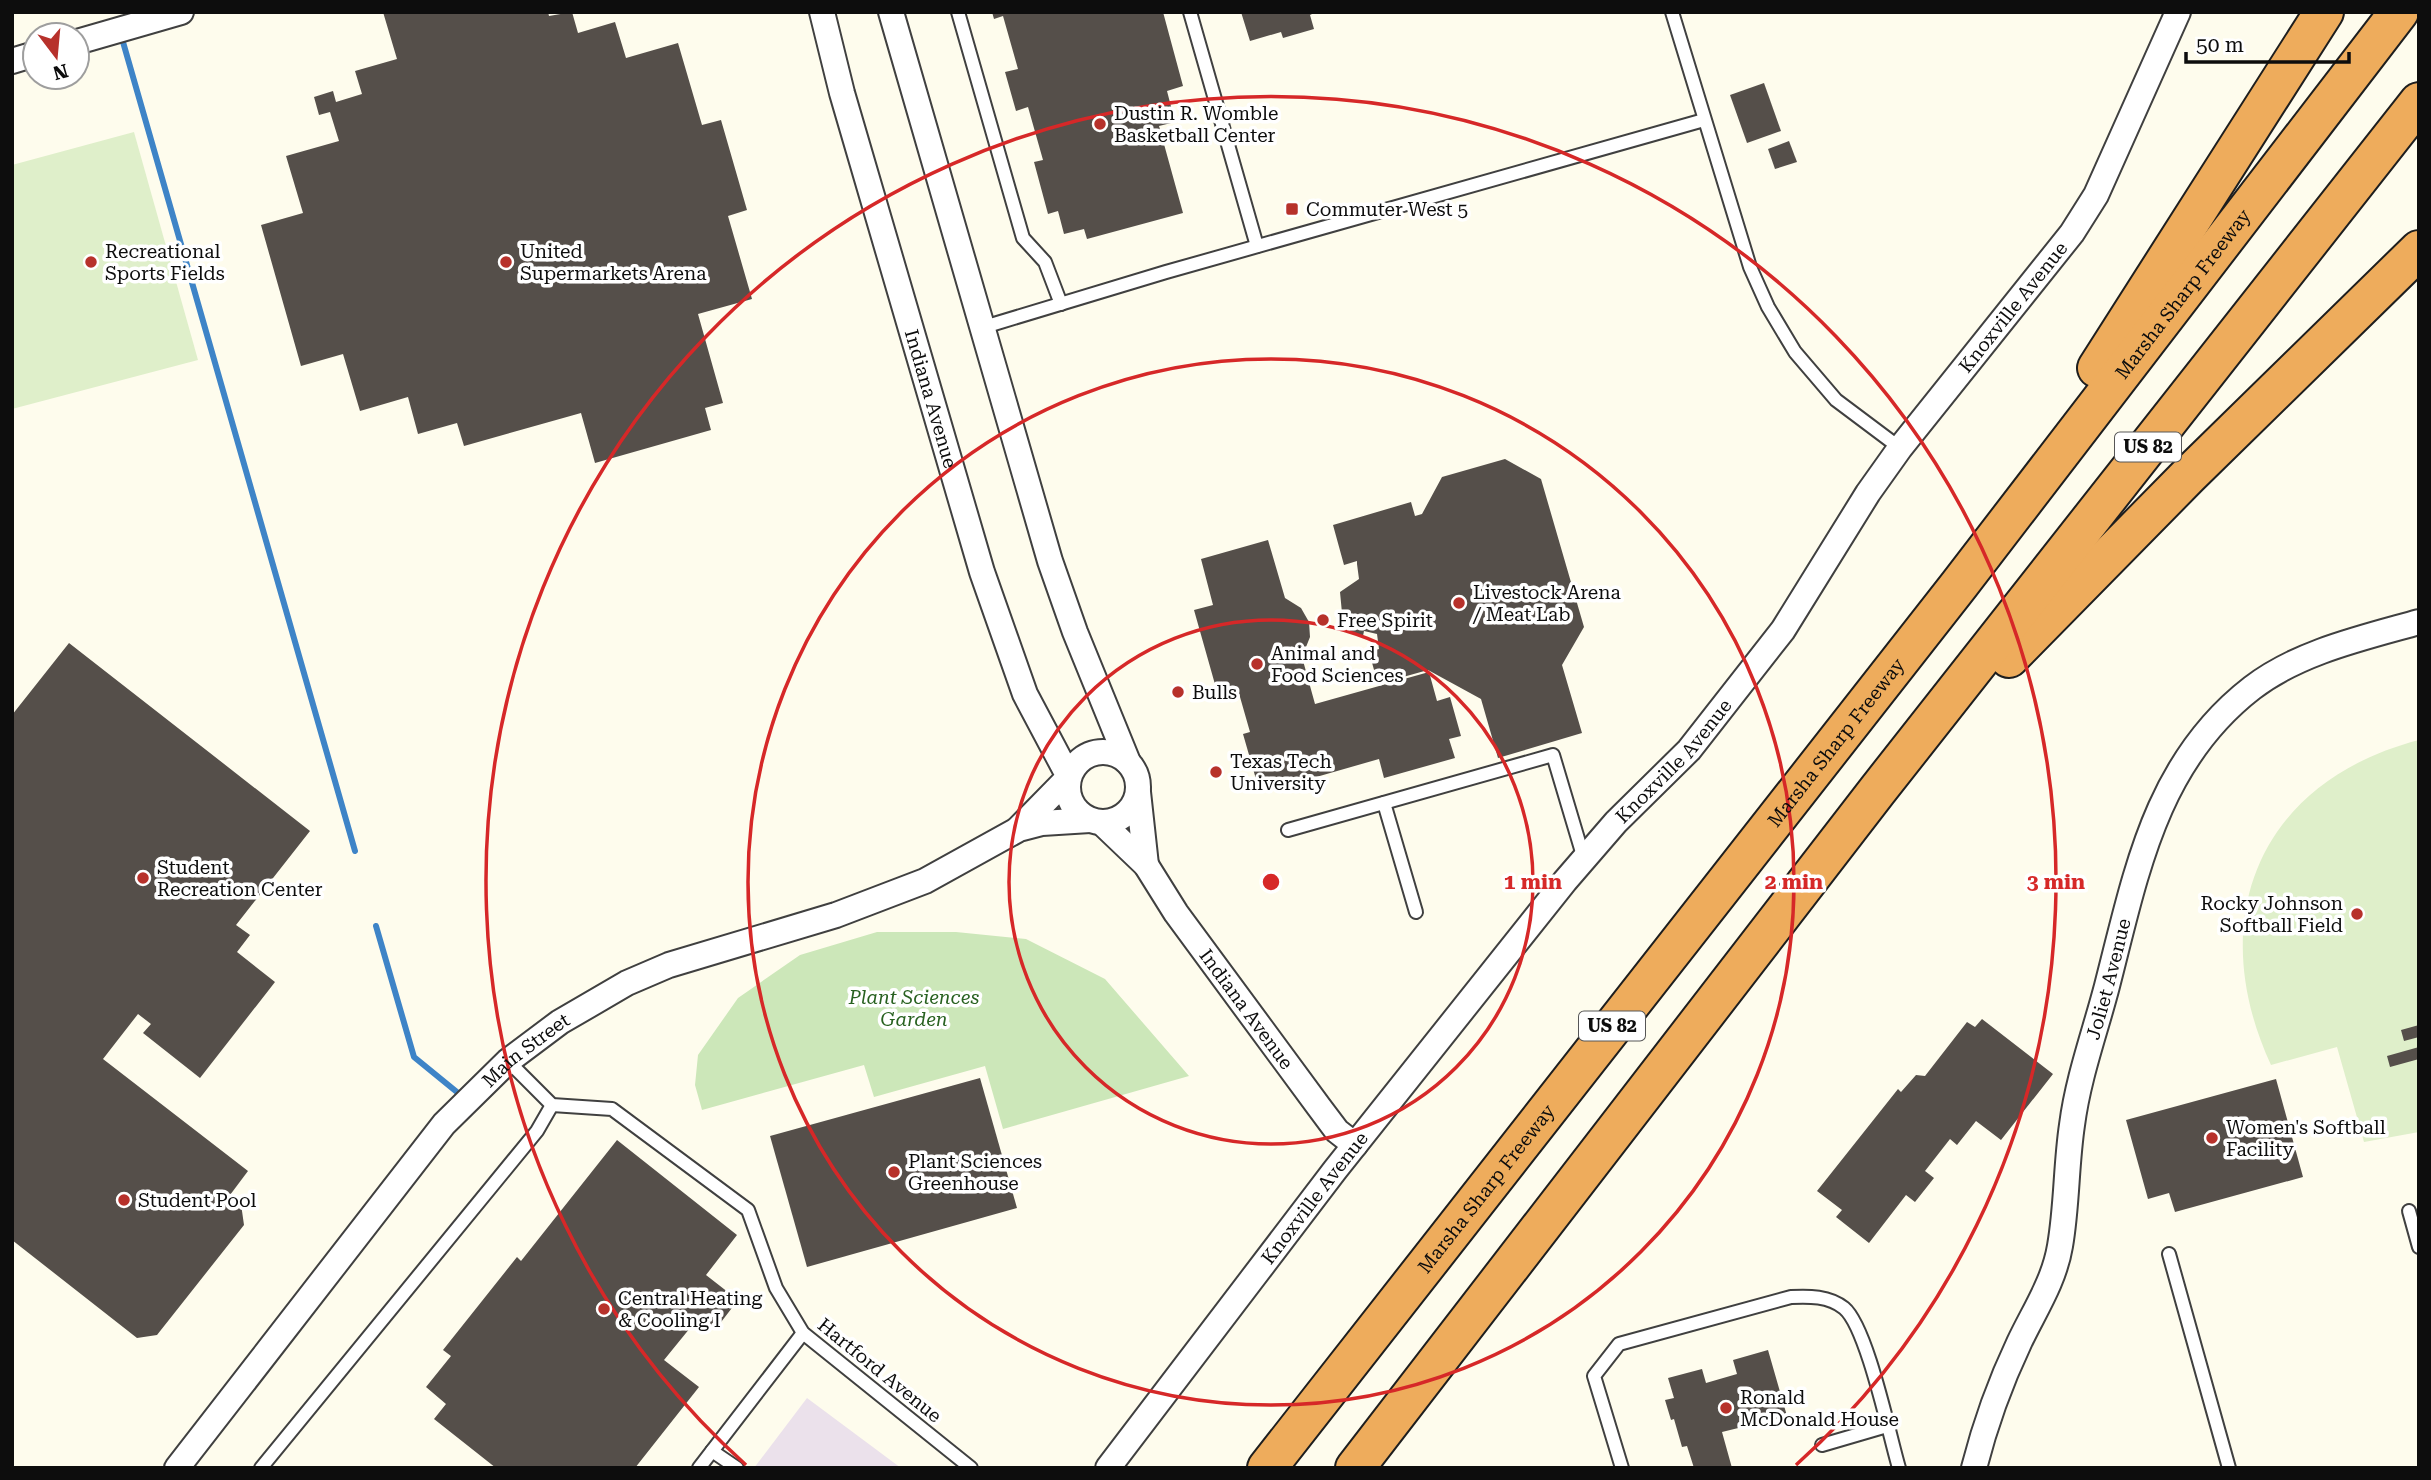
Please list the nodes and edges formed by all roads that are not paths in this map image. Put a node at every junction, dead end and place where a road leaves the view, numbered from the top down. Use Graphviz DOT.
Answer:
graph roads {
  1 [pos="181,12"];
  2 [pos="822,12"];
  3 [pos="891,12"];
  4 [pos="958,12"];
  5 [pos="1190,12"];
  6 [pos="1672,12"];
  7 [pos="2178,12"];
  8 [pos="2324,12"];
  9 [pos="2399,12"];
  10 [pos="91,38"];
  11 [pos="2419,102"];
  12 [pos="1704,120"];
  13 [pos="1257,246"];
  14 [pos="2419,250"];
  15 [pos="1061,304"];
  16 [pos="984,327"];
  17 [pos="1900,448"];
  18 [pos="1959,585"];
  19 [pos="2419,622"];
  20 [pos="1128,762"];
  21 [pos="1069,777"];
  22 [pos="1138,792"];
  23 [pos="1877,792"];
  24 [pos="1384,803"];
  25 [pos="1095,821"];
  26 [pos="1019,828"];
  27 [pos="1288,830"];
  28 [pos="1584,859"];
  29 [pos="1146,865"];
  30 [pos="1416,912"];
  31 [pos="508,1061"];
  32 [pos="552,1105"];
  33 [pos="1355,1145"];
  34 [pos="2409,1211"];
  35 [pos="2419,1247"];
  36 [pos="2169,1254"];
  37 [pos="803,1333"];
  38 [pos="1887,1426"];
  39 [pos="1822,1445"];
  40 [pos="712,1451"];
  41 [pos="177,1468"];
  42 [pos="261,1468"];
  43 [pos="699,1468"];
  44 [pos="737,1468"];
  45 [pos="971,1468"];
  46 [pos="1108,1468"];
  47 [pos="1267,1468"];
  48 [pos="1356,1468"];
  49 [pos="1622,1468"];
  50 [pos="1899,1468"];
  51 [pos="1974,1468"];
  52 [pos="2229,1468"];
  1 -- 10 [label="street"];
  2 -- 21 [label="street, Indiana Avenue"];
  3 -- 16 [label="street"];
  4 -- 15 [label="lane"];
  5 -- 13 [label="lane"];
  6 -- 12 [label="lane"];
  7 -- 17 [label="street, Knoxville Avenue"];
  8 -- 18 [label="highway"];
  9 -- 18 [label="highway, Marsha Sharp Freeway / US 82"];
  11 -- 23 [label="highway, US 82"];
  12 -- 13 [label="lane"];
  12 -- 17 [label="lane"];
  13 -- 15 [label="lane"];
  14 -- 23 [label="highway"];
  15 -- 16 [label="lane"];
  16 -- 20 [label="street"];
  17 -- 28 [label="street, Knoxville Avenue"];
  18 -- 47 [label="highway, Marsha Sharp Freeway / US 82"];
  19 -- 51 [label="street, Joliet Avenue"];
  20 -- 21 [label="street"];
  20 -- 22 [label="street"];
  21 -- 25 [label="street"];
  21 -- 26 [label="street, Main Street"];
  22 -- 25 [label="street"];
  22 -- 29 [label="street, Indiana Avenue"];
  23 -- 48 [label="highway, US 82"];
  24 -- 27 [label="lane"];
  24 -- 28 [label="lane"];
  24 -- 30 [label="lane"];
  25 -- 26 [label="street, Main Street"];
  25 -- 29 [label="street, Indiana Avenue"];
  26 -- 31 [label="street, Main Street"];
  28 -- 33 [label="street, Knoxville Avenue"];
  29 -- 33 [label="street, Indiana Avenue"];
  31 -- 32 [label="lane"];
  31 -- 41 [label="street, Main Street"];
  32 -- 37 [label="lane, Hartford Avenue"];
  32 -- 42 [label="lane"];
  33 -- 46 [label="street, Knoxville Avenue"];
  34 -- 35 [label="lane"];
  36 -- 52 [label="lane"];
  37 -- 40 [label="lane"];
  37 -- 45 [label="lane, Hartford Avenue"];
  38 -- 39 [label="lane"];
  38 -- 49 [label="lane"];
  38 -- 50 [label="lane"];
  40 -- 43 [label="lane"];
  40 -- 44 [label="lane"];
}
